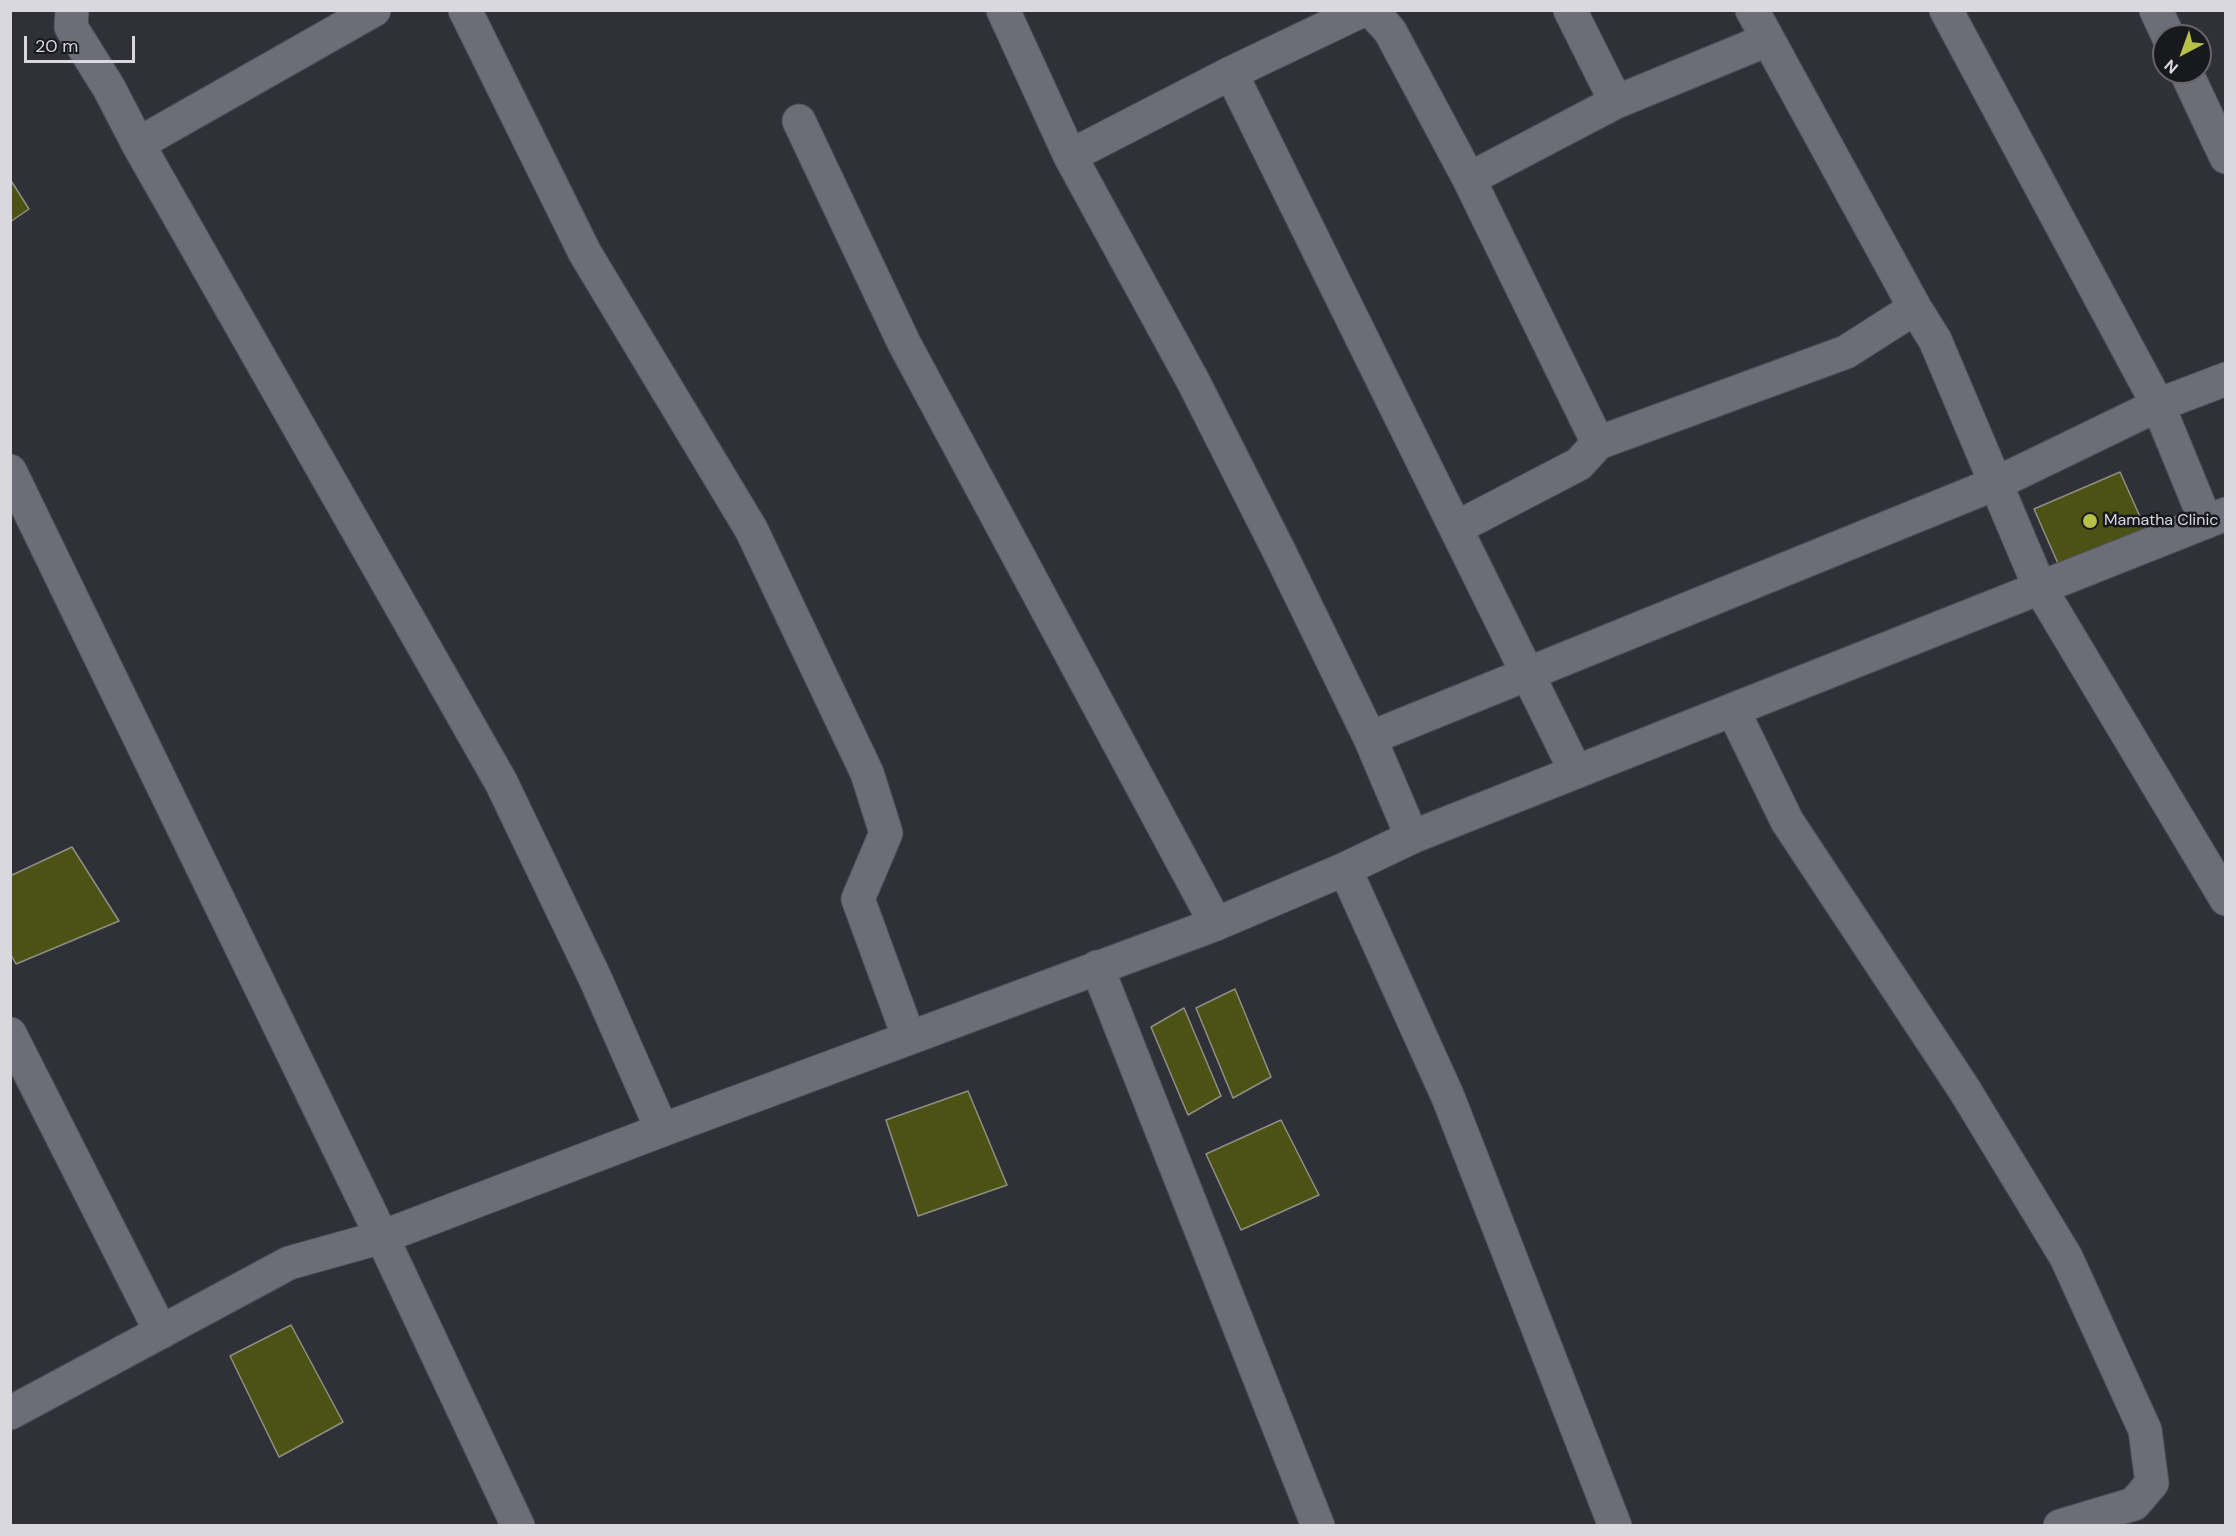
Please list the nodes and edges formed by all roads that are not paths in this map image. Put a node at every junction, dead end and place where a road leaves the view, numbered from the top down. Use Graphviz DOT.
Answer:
graph roads {
  1 [pos="72,10"];
  2 [pos="374,10"];
  3 [pos="465,10"];
  4 [pos="1003,10"];
  5 [pos="1363,10"];
  6 [pos="1371,10"];
  7 [pos="1570,10"];
  8 [pos="1752,10"];
  9 [pos="1946,10"];
  10 [pos="2156,10"];
  11 [pos="2162,24"];
  12 [pos="1767,40"];
  13 [pos="1231,73"];
  14 [pos="2192,84"];
  15 [pos="1616,102"];
  16 [pos="800,122"];
  17 [pos="138,144"];
  18 [pos="1070,156"];
  19 [pos="2226,157"];
  20 [pos="1469,179"];
  21 [pos="1915,308"];
  22 [pos="2226,379"];
  23 [pos="2158,405"];
  24 [pos="1598,442"];
  25 [pos="10,471"];
  26 [pos="1997,483"];
  27 [pos="2216,518"];
  28 [pos="1456,528"];
  29 [pos="2040,588"];
  30 [pos="1528,674"];
  31 [pos="1733,710"];
  32 [pos="1370,738"];
  33 [pos="1576,772"];
  34 [pos="1412,837"];
  35 [pos="1345,868"];
  36 [pos="2226,899"];
  37 [pos="1216,924"];
  38 [pos="1097,967"];
  39 [pos="10,1034"];
  40 [pos="909,1038"];
  41 [pos="662,1130"];
  42 [pos="382,1237"];
  43 [pos="161,1332"];
  44 [pos="10,1413"];
  45 [pos="518,1526"];
  46 [pos="1318,1526"];
  47 [pos="1616,1526"];
  48 [pos="2060,1526"];
  1 -- 17 [label="street"];
  2 -- 17 [label="street"];
  3 -- 40 [label="street"];
  4 -- 18 [label="street"];
  5 -- 13 [label="street"];
  6 -- 20 [label="street"];
  7 -- 15 [label="street"];
  8 -- 12 [label="street"];
  9 -- 23 [label="street"];
  10 -- 11 [label="street"];
  12 -- 15 [label="street"];
  12 -- 21 [label="street"];
  13 -- 18 [label="street"];
  13 -- 28 [label="street"];
  14 -- 19 [label="street"];
  15 -- 20 [label="street"];
  16 -- 37 [label="street"];
  17 -- 41 [label="street"];
  18 -- 32 [label="street"];
  20 -- 24 [label="street"];
  21 -- 24 [label="street"];
  21 -- 26 [label="street"];
  22 -- 23 [label="street"];
  23 -- 26 [label="street"];
  23 -- 27 [label="street"];
  24 -- 28 [label="street"];
  25 -- 42 [label="street"];
  26 -- 29 [label="street"];
  26 -- 30 [label="street"];
  27 -- 29 [label="street"];
  28 -- 30 [label="street"];
  29 -- 31 [label="street"];
  29 -- 36 [label="street"];
  30 -- 32 [label="street"];
  30 -- 33 [label="street"];
  31 -- 33 [label="street"];
  31 -- 48 [label="street"];
  32 -- 34 [label="street"];
  33 -- 34 [label="street"];
  34 -- 35 [label="street"];
  35 -- 37 [label="street"];
  35 -- 47 [label="street"];
  37 -- 38 [label="street"];
  38 -- 40 [label="street"];
  38 -- 46 [label="street"];
  39 -- 43 [label="street"];
  40 -- 41 [label="street"];
  41 -- 42 [label="street"];
  42 -- 43 [label="street"];
  42 -- 45 [label="street"];
  43 -- 44 [label="street"];
}
